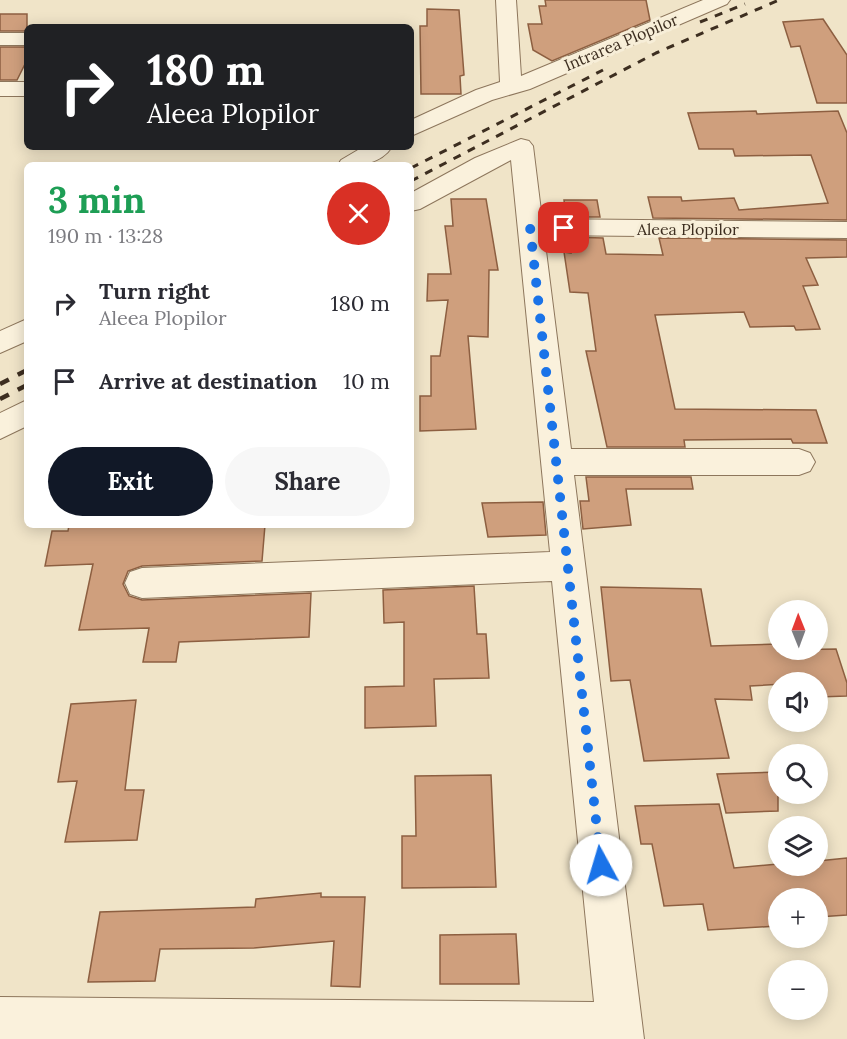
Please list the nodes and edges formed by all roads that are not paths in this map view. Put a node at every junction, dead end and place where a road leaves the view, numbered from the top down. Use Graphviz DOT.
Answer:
graph roads {
  1 [pos="506,0"];
  2 [pos="720,0"];
  3 [pos="0,39"];
  4 [pos="24,39"];
  5 [pos="517,85"];
  6 [pos="0,89"];
  7 [pos="24,89"];
  8 [pos="414,128"];
  9 [pos="375,150"];
  10 [pos="355,162"];
  11 [pos="414,201"];
  12 [pos="530,227"];
  13 [pos="847,230"];
  14 [pos="24,331"];
  15 [pos="0,343"];
  16 [pos="24,414"];
  17 [pos="0,427"];
  18 [pos="556,462"];
  19 [pos="799,462"];
  20 [pos="568,566"];
  21 [pos="142,584"];
  22 [pos="0,1020"];
  23 [pos="620,1032"];
  1 -- 5 [label="street"];
  2 -- 5 [label="street, Intrarea Plopilor"];
  3 -- 4 [label="street"];
  5 -- 8 [label="street, Intrarea Plopilor"];
  6 -- 7 [label="street"];
  9 -- 10 [label="street"];
  11 -- 12 [label="street"];
  12 -- 13 [label="street, Aleea Plopilor"];
  12 -- 18 [label="street"];
  14 -- 15 [label="street"];
  16 -- 17 [label="street"];
  18 -- 19 [label="street"];
  18 -- 20 [label="street"];
  20 -- 21 [label="street"];
  20 -- 23 [label="street"];
  22 -- 23 [label="street"];
}
